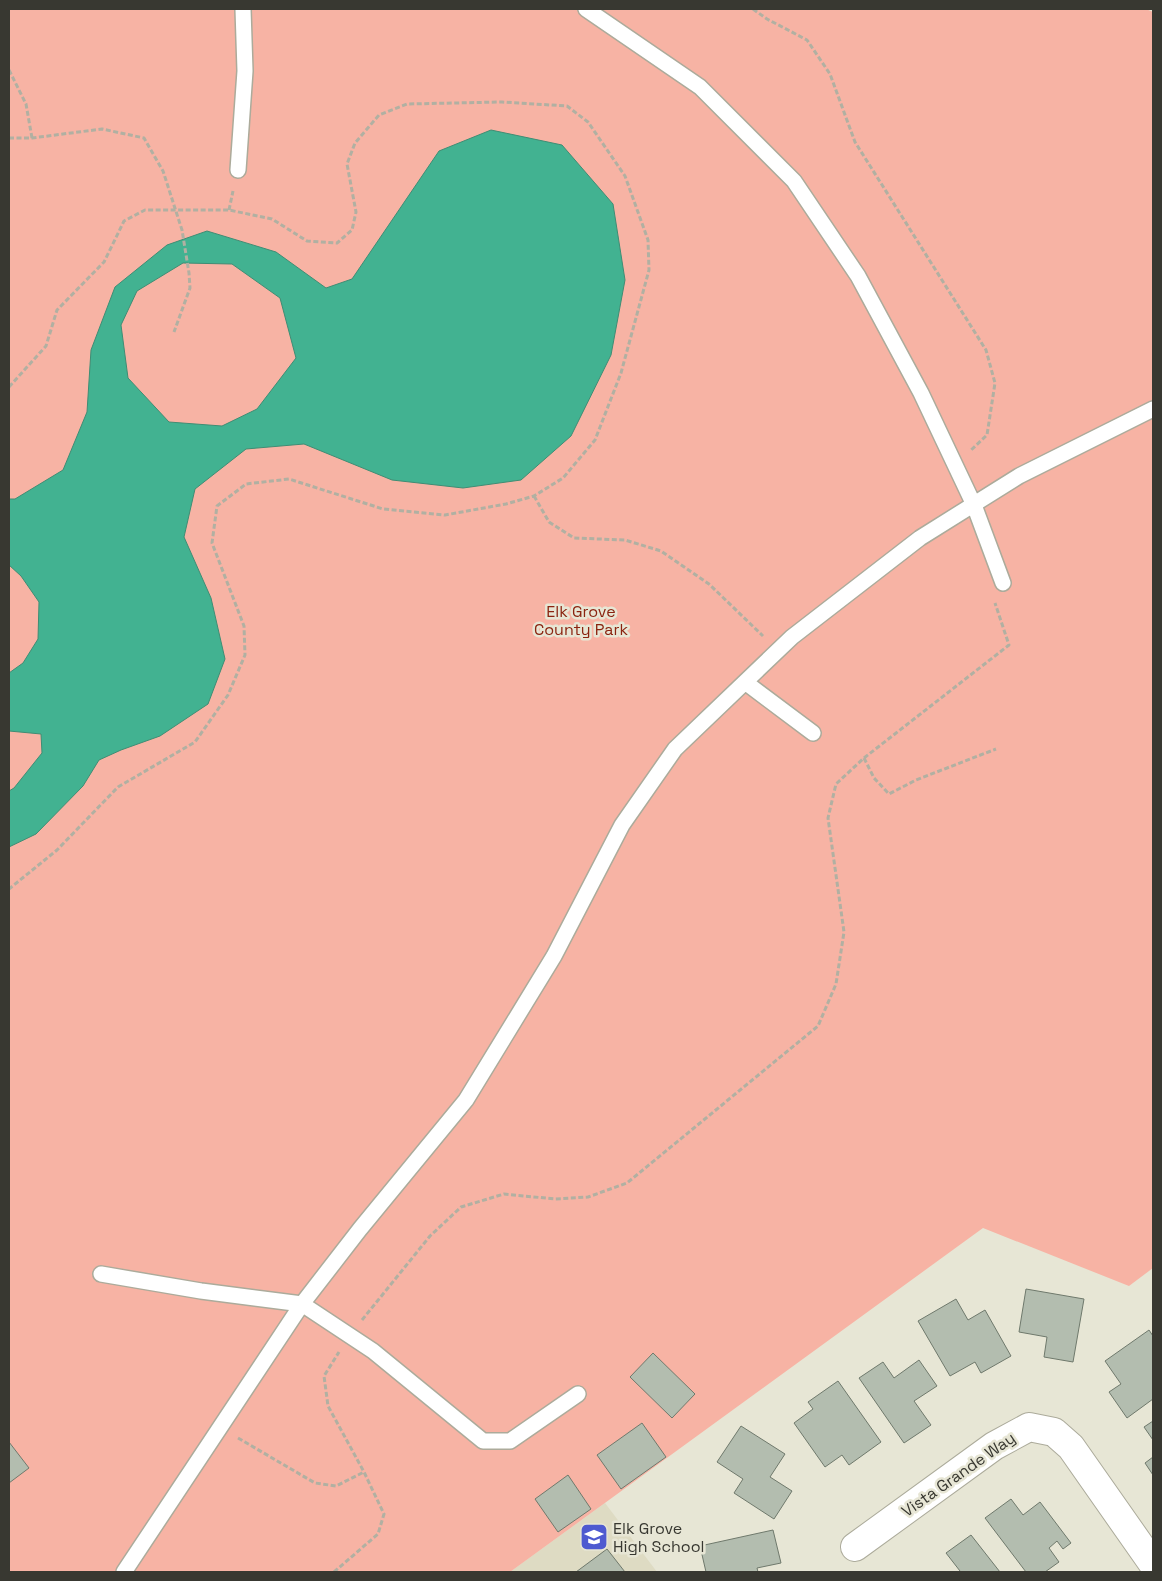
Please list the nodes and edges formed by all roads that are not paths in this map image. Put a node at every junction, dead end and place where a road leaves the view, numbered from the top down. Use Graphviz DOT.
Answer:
graph roads {
  1 [pos="243,9"];
  2 [pos="586,9"];
  3 [pos="238,170"];
  4 [pos="1153,409"];
  5 [pos="974,505"];
  6 [pos="1003,583"];
  7 [pos="745,682"];
  8 [pos="813,733"];
  9 [pos="101,1274"];
  10 [pos="302,1304"];
  11 [pos="578,1394"];
  12 [pos="855,1548"];
  13 [pos="1153,1564"];
  14 [pos="124,1572"];
  1 -- 3 [label="lane"];
  2 -- 5 [label="lane"];
  4 -- 5 [label="lane"];
  5 -- 6 [label="lane"];
  5 -- 7 [label="lane"];
  7 -- 8 [label="lane"];
  7 -- 10 [label="lane"];
  9 -- 10 [label="lane"];
  10 -- 11 [label="lane"];
  10 -- 14 [label="lane"];
  12 -- 13 [label="street, Vista Grande Way"];
}
